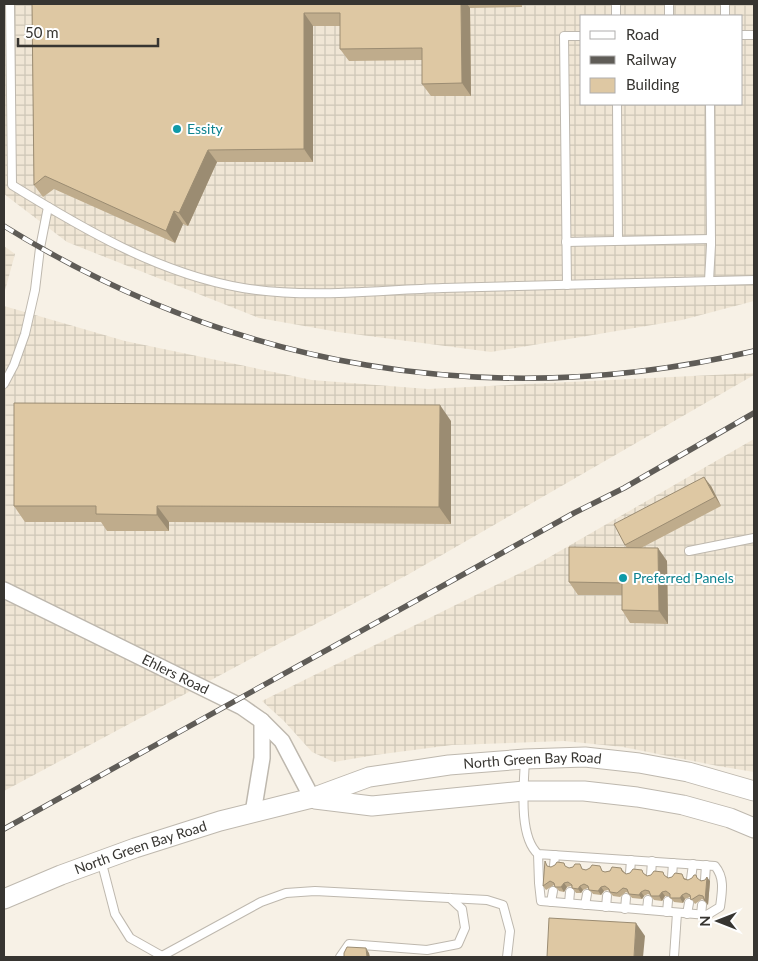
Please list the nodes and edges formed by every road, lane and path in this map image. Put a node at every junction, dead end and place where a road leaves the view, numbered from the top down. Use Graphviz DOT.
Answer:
graph roads {
  1 [pos="10,4"];
  2 [pos="580,36"];
  3 [pos="617,105"];
  4 [pos="710,105"];
  5 [pos="48,207"];
  6 [pos="710,239"];
  7 [pos="618,240"];
  8 [pos="566,242"];
  9 [pos="754,280"];
  10 [pos="709,282"];
  11 [pos="567,285"];
  12 [pos="4,384"];
  13 [pos="754,538"];
  14 [pos="689,551"];
  15 [pos="4,590"];
  16 [pos="262,721"];
  17 [pos="526,759"];
  18 [pos="749,786"];
  19 [pos="524,791"];
  20 [pos="312,798"];
  21 [pos="253,813"];
  22 [pos="754,828"];
  23 [pos="538,854"];
  24 [pos="555,855"];
  25 [pos="573,856"];
  26 [pos="101,860"];
  27 [pos="631,860"];
  28 [pos="652,861"];
  29 [pos="673,863"];
  30 [pos="693,864"];
  31 [pos="706,865"];
  32 [pos="554,866"];
  33 [pos="573,868"];
  34 [pos="630,873"];
  35 [pos="651,875"];
  36 [pos="672,877"];
  37 [pos="691,879"];
  38 [pos="705,880"];
  39 [pos="552,891"];
  40 [pos="570,892"];
  41 [pos="587,894"];
  42 [pos="606,896"];
  43 [pos="450,898"];
  44 [pos="626,898"];
  45 [pos="4,899"];
  46 [pos="648,900"];
  47 [pos="668,901"];
  48 [pos="551,902"];
  49 [pos="569,903"];
  50 [pos="689,903"];
  51 [pos="585,905"];
  52 [pos="702,905"];
  53 [pos="606,907"];
  54 [pos="625,908"];
  55 [pos="647,910"];
  56 [pos="667,912"];
  57 [pos="677,913"];
  58 [pos="687,914"];
  59 [pos="701,915"];
  60 [pos="163,957"];
  61 [pos="340,957"];
  62 [pos="507,957"];
  63 [pos="674,957"];
  1 -- 5 [label="lane"];
  2 -- 8 [label="lane"];
  3 -- 7 [label="lane"];
  4 -- 6 [label="lane"];
  5 -- 11 [label="lane"];
  5 -- 12 [label="lane"];
  6 -- 7 [label="lane"];
  6 -- 10 [label="lane"];
  7 -- 8 [label="lane"];
  8 -- 11 [label="lane"];
  9 -- 10 [label="lane"];
  10 -- 11 [label="lane"];
  13 -- 14 [label="lane"];
  15 -- 16 [label="street, Ehlers Road"];
  16 -- 20 [label="street, Ehlers Road"];
  16 -- 21 [label="street"];
  17 -- 18 [label="street, North Green Bay Road"];
  17 -- 19 [label="lane"];
  17 -- 20 [label="street, North Green Bay Road"];
  19 -- 20 [label="street, North Green Bay Road"];
  19 -- 22 [label="street, North Green Bay Road"];
  19 -- 23 [label="lane"];
  20 -- 21 [label="street, North Green Bay Road"];
  21 -- 26 [label="street, North Green Bay Road"];
  23 -- 24 [label="lane"];
  23 -- 48 [label="lane"];
  24 -- 25 [label="lane"];
  24 -- 32 [label="lane"];
  25 -- 27 [label="lane"];
  25 -- 33 [label="lane"];
  26 -- 45 [label="street, North Green Bay Road"];
  26 -- 60 [label="lane"];
  27 -- 28 [label="lane"];
  27 -- 34 [label="lane"];
  28 -- 29 [label="lane"];
  28 -- 35 [label="lane"];
  29 -- 30 [label="lane"];
  29 -- 36 [label="lane"];
  30 -- 31 [label="lane"];
  30 -- 37 [label="lane"];
  31 -- 38 [label="lane"];
  31 -- 59 [label="lane"];
  39 -- 48 [label="lane"];
  40 -- 49 [label="lane"];
  41 -- 51 [label="lane"];
  42 -- 53 [label="lane"];
  43 -- 60 [label="lane"];
  43 -- 61 [label="lane"];
  43 -- 62 [label="lane"];
  44 -- 54 [label="lane"];
  46 -- 55 [label="lane"];
  47 -- 56 [label="lane"];
  48 -- 49 [label="lane"];
  49 -- 51 [label="lane"];
  50 -- 58 [label="lane"];
  51 -- 53 [label="lane"];
  52 -- 59 [label="lane"];
  53 -- 54 [label="lane"];
  54 -- 55 [label="lane"];
  55 -- 56 [label="lane"];
  56 -- 57 [label="lane"];
  57 -- 58 [label="lane"];
  57 -- 63 [label="lane"];
  58 -- 59 [label="lane"];
}
